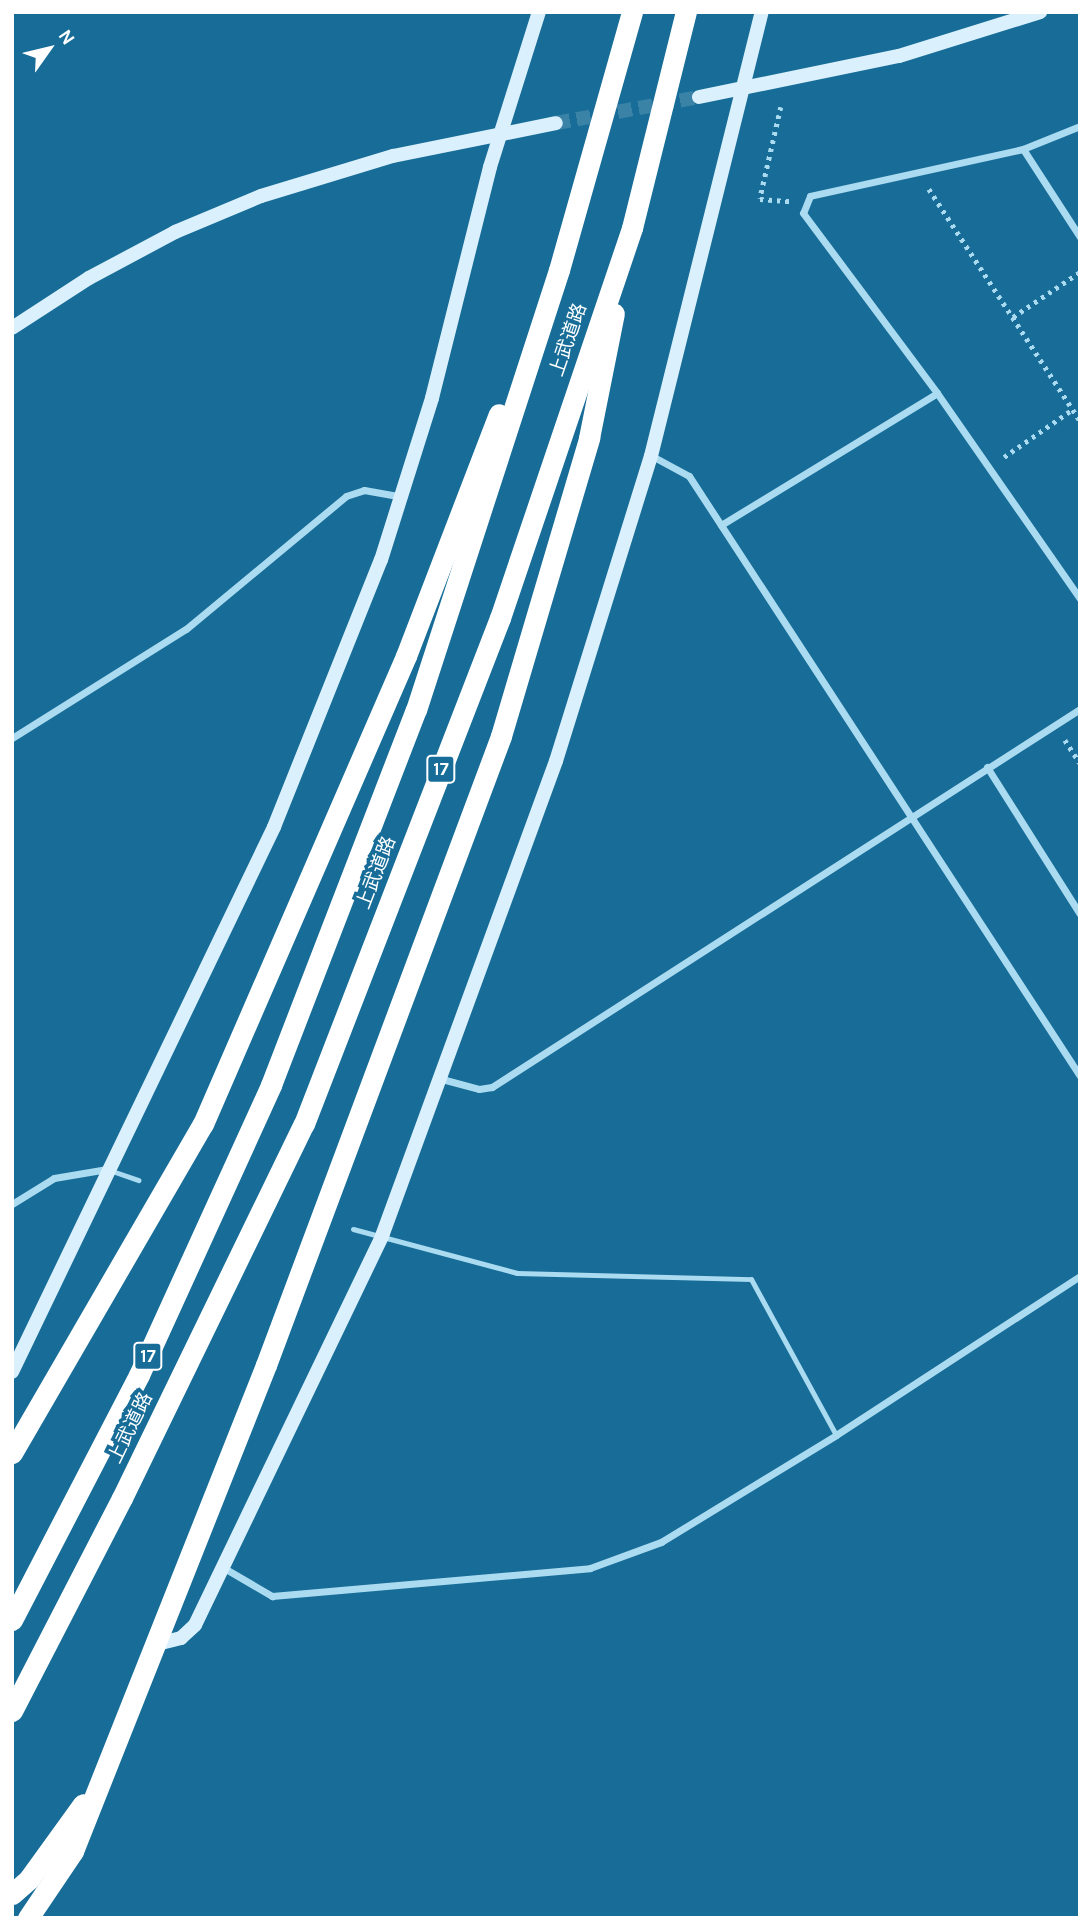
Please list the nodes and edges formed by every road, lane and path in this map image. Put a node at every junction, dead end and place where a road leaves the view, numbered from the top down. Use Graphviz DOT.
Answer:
graph roads {
  1 [pos="539,12"];
  2 [pos="632,12"];
  3 [pos="686,12"];
  4 [pos="762,12"];
  5 [pos="1040,12"];
  6 [pos="744,88"];
  7 [pos="699,97"];
  8 [pos="781,107"];
  9 [pos="556,123"];
  10 [pos="1080,126"];
  11 [pos="500,133"];
  12 [pos="1023,149"];
  13 [pos="918,171"];
  14 [pos="805,202"];
  15 [pos="632,228"];
  16 [pos="1080,237"];
  17 [pos="559,270"];
  18 [pos="1080,272"];
  19 [pos="1013,317"];
  20 [pos="12,328"];
  21 [pos="937,393"];
  22 [pos="1073,409"];
  23 [pos="1080,421"];
  24 [pos="652,456"];
  25 [pos="988,468"];
  26 [pos="403,497"];
  27 [pos="721,525"];
  28 [pos="1080,599"];
  29 [pos="1080,709"];
  30 [pos="1055,724"];
  31 [pos="12,738"];
  32 [pos="1080,762"];
  33 [pos="987,767"];
  34 [pos="910,816"];
  35 [pos="1080,914"];
  36 [pos="1080,1076"];
  37 [pos="437,1078"];
  38 [pos="107,1169"];
  39 [pos="138,1180"];
  40 [pos="12,1204"];
  41 [pos="353,1228"];
  42 [pos="382,1236"];
  43 [pos="1080,1276"];
  44 [pos="12,1372"];
  45 [pos="836,1435"];
  46 [pos="12,1453"];
  47 [pos="224,1568"];
  48 [pos="12,1620"];
  49 [pos="153,1645"];
  50 [pos="12,1711"];
  51 [pos="99,1783"];
  52 [pos="12,1894"];
  53 [pos="28,1918"];
  1 -- 11 [label="street"];
  2 -- 17 [label="highway, 上武道路 / 17"];
  3 -- 15 [label="highway, 上武道路 / 17"];
  4 -- 6 [label="street"];
  5 -- 6 [label="street"];
  6 -- 7 [label="street"];
  6 -- 24 [label="street"];
  8 -- 14 [label="path"];
  9 -- 11 [label="street"];
  10 -- 12 [label="street"];
  11 -- 20 [label="street"];
  11 -- 26 [label="street"];
  12 -- 13 [label="street"];
  12 -- 16 [label="street"];
  13 -- 14 [label="street"];
  13 -- 19 [label="path"];
  14 -- 21 [label="street"];
  15 -- 49 [label="highway"];
  15 -- 50 [label="highway, 上武道路 / 17"];
  17 -- 46 [label="highway"];
  17 -- 48 [label="highway, 上武道路 / 17"];
  18 -- 19 [label="path"];
  19 -- 22 [label="path"];
  21 -- 25 [label="street"];
  21 -- 27 [label="street"];
  22 -- 23 [label="path"];
  22 -- 25 [label="path"];
  24 -- 27 [label="street"];
  24 -- 37 [label="street"];
  25 -- 28 [label="street"];
  26 -- 31 [label="street"];
  26 -- 38 [label="street"];
  27 -- 34 [label="street"];
  29 -- 30 [label="street"];
  30 -- 32 [label="path"];
  30 -- 33 [label="street"];
  33 -- 34 [label="street"];
  33 -- 35 [label="street"];
  34 -- 36 [label="street"];
  34 -- 37 [label="street"];
  37 -- 42 [label="street"];
  38 -- 39 [label="lane"];
  38 -- 40 [label="street"];
  38 -- 44 [label="street"];
  41 -- 42 [label="lane"];
  42 -- 45 [label="lane"];
  42 -- 47 [label="street"];
  43 -- 45 [label="street"];
  45 -- 47 [label="street"];
  47 -- 49 [label="street"];
  49 -- 51 [label="highway"];
  51 -- 52 [label="highway"];
  51 -- 53 [label="highway"];
}
